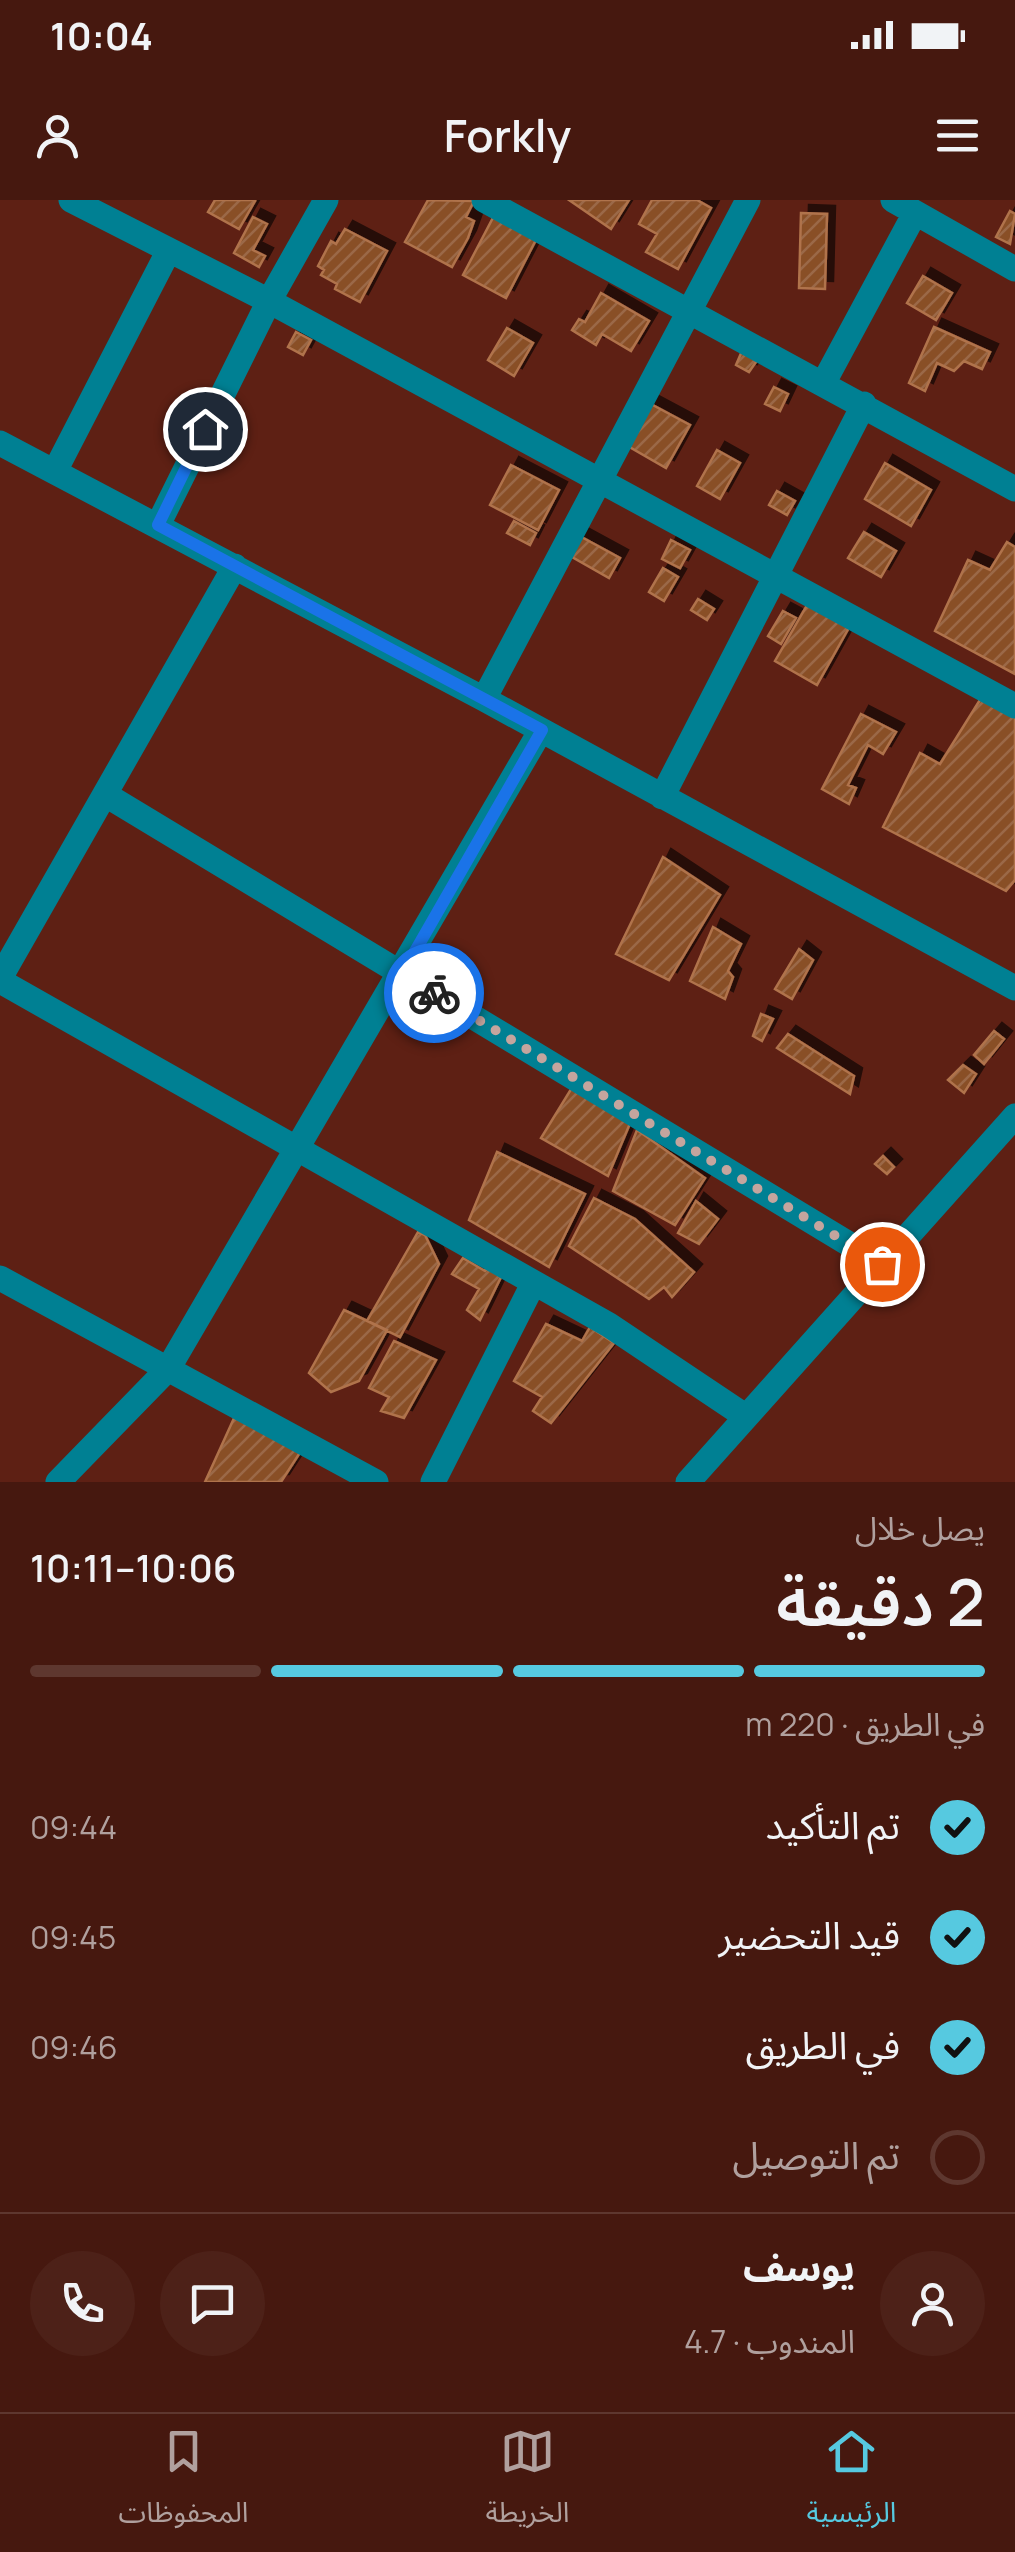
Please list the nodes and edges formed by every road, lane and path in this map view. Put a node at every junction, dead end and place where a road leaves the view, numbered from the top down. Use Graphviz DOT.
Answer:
graph roads {
  1 [pos="71,200"];
  2 [pos="326,200"];
  3 [pos="484,200"];
  4 [pos="748,200"];
  5 [pos="904,206"];
  6 [pos="168,250"];
  7 [pos="1015,269"];
  8 [pos="269,302"];
  9 [pos="693,311"];
  10 [pos="824,382"];
  11 [pos="864,404"];
  12 [pos="2,448"];
  13 [pos="54,471"];
  14 [pos="601,484"];
  15 [pos="1015,489"];
  16 [pos="158,525"];
  17 [pos="234,566"];
  18 [pos="775,574"];
  19 [pos="484,699"];
  20 [pos="1015,706"];
  21 [pos="542,730"];
  22 [pos="106,795"];
  23 [pos="662,797"];
  24 [pos="402,974"];
  25 [pos="0,979"];
  26 [pos="1015,988"];
  27 [pos="1015,1116"];
  28 [pos="294,1149"];
  29 [pos="882,1264"];
  30 [pos="0,1278"];
  31 [pos="533,1284"];
  32 [pos="168,1369"];
  33 [pos="744,1416"];
  34 [pos="58,1482"];
  35 [pos="376,1482"];
  36 [pos="433,1482"];
  37 [pos="688,1482"];
  1 -- 6 [label="street"];
  2 -- 8 [label="street"];
  3 -- 9 [label="street"];
  4 -- 9 [label="street"];
  5 -- 7 [label="street"];
  5 -- 10 [label="street"];
  6 -- 8 [label="street"];
  6 -- 13 [label="street"];
  8 -- 14 [label="street"];
  8 -- 16 [label="street"];
  9 -- 10 [label="street"];
  9 -- 14 [label="street"];
  10 -- 11 [label="street"];
  11 -- 15 [label="street"];
  11 -- 18 [label="street"];
  12 -- 13 [label="street"];
  13 -- 16 [label="street"];
  14 -- 18 [label="street"];
  14 -- 19 [label="street"];
  16 -- 17 [label="street"];
  17 -- 19 [label="street"];
  17 -- 22 [label="street"];
  18 -- 20 [label="street"];
  18 -- 23 [label="street"];
  19 -- 21 [label="street"];
  21 -- 23 [label="street"];
  21 -- 24 [label="street"];
  22 -- 24 [label="street"];
  22 -- 25 [label="street"];
  23 -- 26 [label="street"];
  24 -- 28 [label="street"];
  24 -- 29 [label="street"];
  25 -- 28 [label="street"];
  27 -- 29 [label="street"];
  28 -- 31 [label="street"];
  28 -- 32 [label="street"];
  29 -- 33 [label="street"];
  30 -- 32 [label="street"];
  31 -- 33 [label="street"];
  31 -- 36 [label="street"];
  32 -- 34 [label="street"];
  32 -- 35 [label="street"];
  33 -- 37 [label="street"];
}
